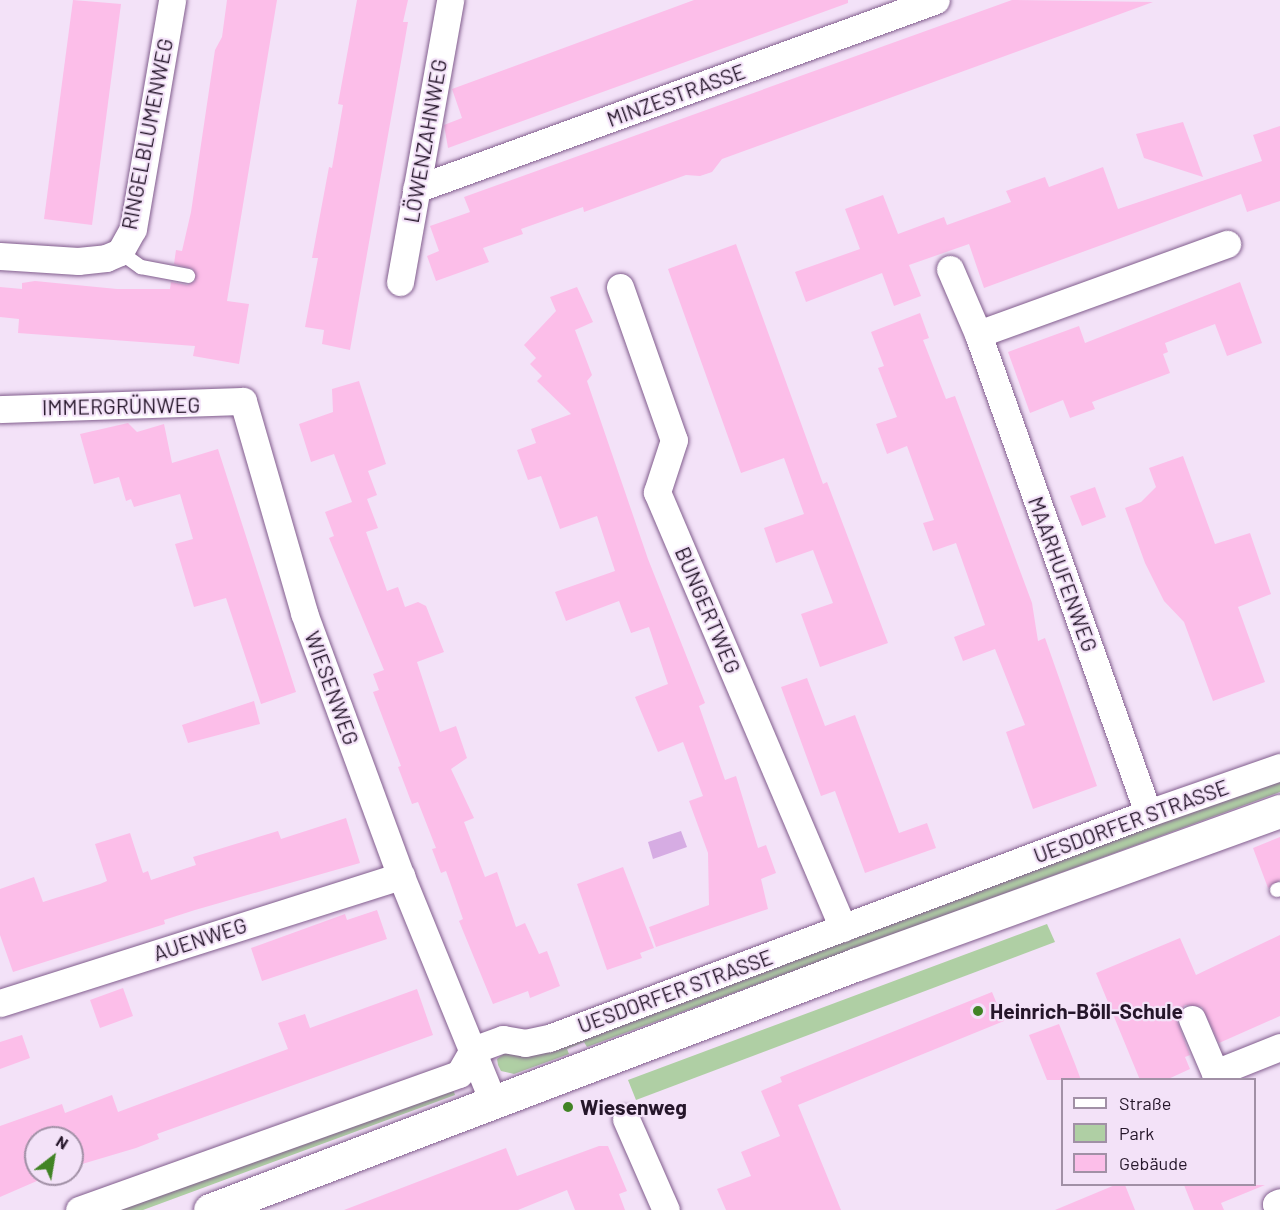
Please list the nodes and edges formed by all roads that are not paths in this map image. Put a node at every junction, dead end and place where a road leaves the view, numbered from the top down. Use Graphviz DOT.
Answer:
graph roads {
  1 [pos="172,0"];
  2 [pos="450,0"];
  3 [pos="936,0"];
  4 [pos="884,9"];
  5 [pos="416,189"];
  6 [pos="1227,244"];
  7 [pos="120,252"];
  8 [pos="0,256"];
  9 [pos="950,269"];
  10 [pos="188,276"];
  11 [pos="400,282"];
  12 [pos="620,287"];
  13 [pos="978,334"];
  14 [pos="243,401"];
  15 [pos="0,409"];
  16 [pos="1280,767"];
  17 [pos="1280,811"];
  18 [pos="1148,813"];
  19 [pos="401,876"];
  20 [pos="843,928"];
  21 [pos="0,1003"];
  22 [pos="1192,1019"];
  23 [pos="1280,1047"];
  24 [pos="473,1050"];
  25 [pos="493,1101"];
  26 [pos="626,1119"];
  27 [pos="1280,1202"];
  28 [pos="224,1208"];
  29 [pos="79,1210"];
  30 [pos="666,1210"];
  31 [pos="1278,1210"];
  1 -- 7 [label="street, RINGELBLUMENWEG"];
  2 -- 5 [label="street, LÖWENZAHNWEG"];
  3 -- 4 [label="street, MINZESTRASSE"];
  4 -- 5 [label="street, MINZESTRASSE"];
  5 -- 11 [label="street, LÖWENZAHNWEG"];
  6 -- 13 [label="street"];
  7 -- 8 [label="street, RINGELBLUMENWEG"];
  7 -- 10 [label="lane"];
  9 -- 13 [label="street, MAARHUFENWEG"];
  12 -- 20 [label="street, BUNGERTWEG"];
  13 -- 18 [label="street, MAARHUFENWEG"];
  14 -- 15 [label="street, IMMERGRÜNWEG"];
  14 -- 19 [label="street, WIESENWEG"];
  16 -- 18 [label="street, UESDORFER STRASSE"];
  17 -- 25 [label="street, UESDORFER STRASSE"];
  18 -- 20 [label="street, UESDORFER STRASSE"];
  19 -- 21 [label="street, AUENWEG"];
  19 -- 24 [label="street, WIESENWEG"];
  20 -- 24 [label="street, UESDORFER STRASSE"];
  22 -- 23 [label="street"];
  24 -- 25 [label="street, WIESENWEG"];
  24 -- 29 [label="street"];
  25 -- 28 [label="street, UESDORFER STRASSE"];
  26 -- 30 [label="street"];
  27 -- 31 [label="street"];
}
